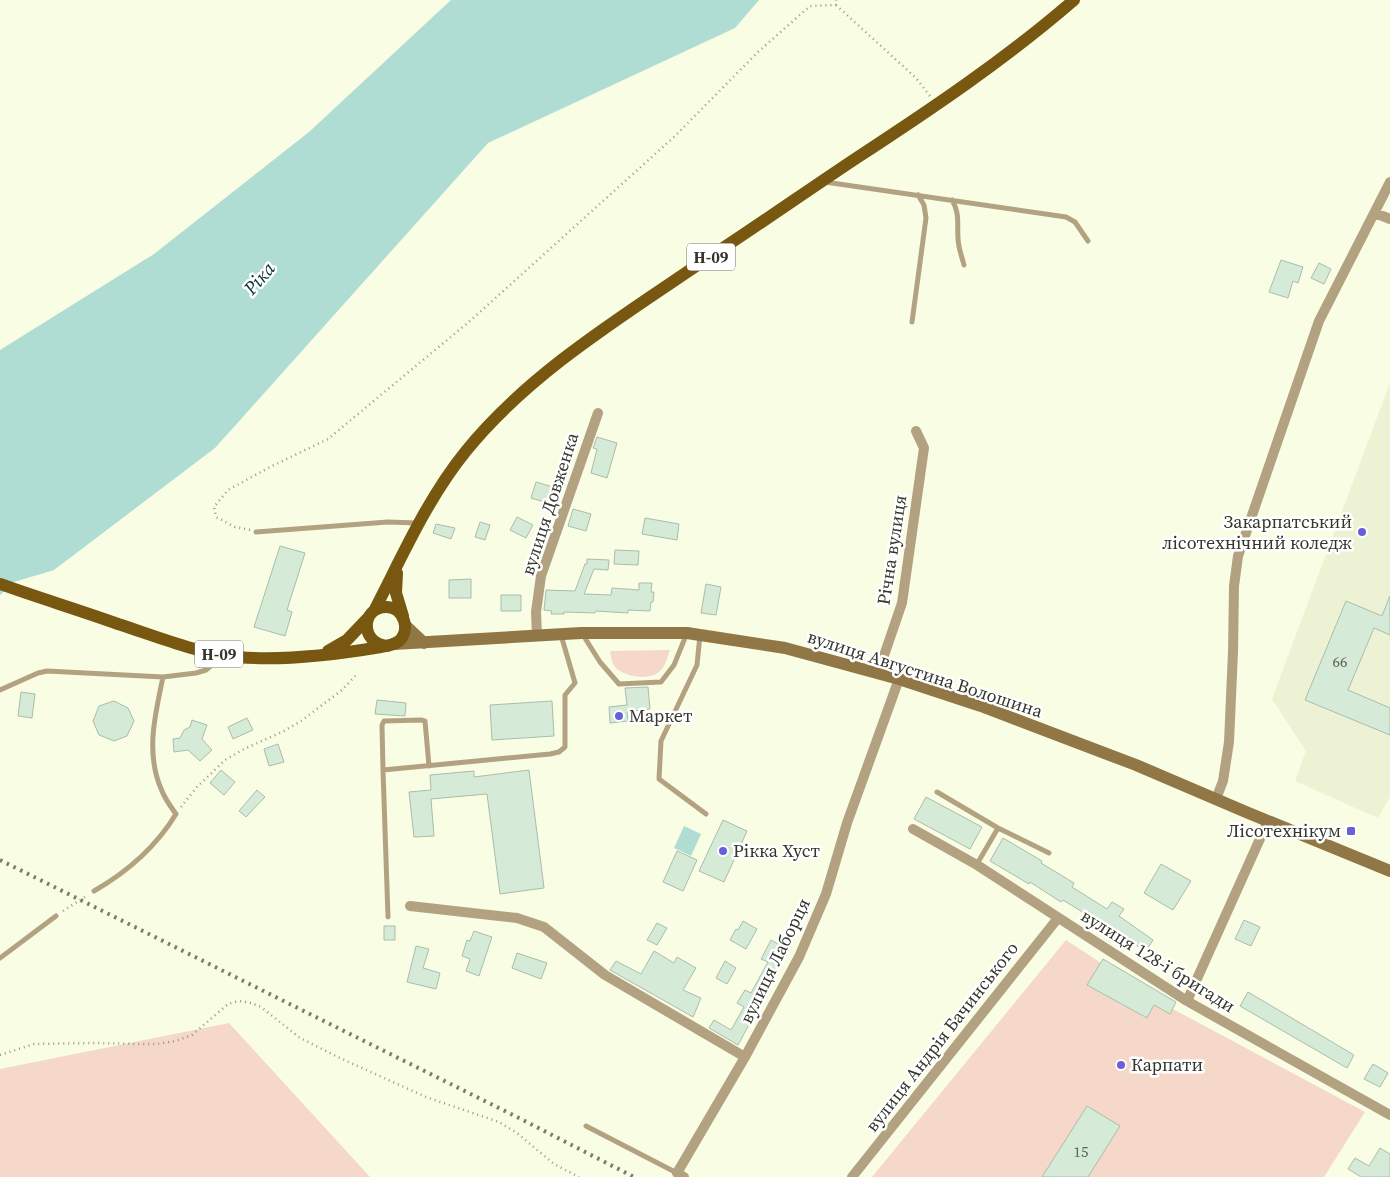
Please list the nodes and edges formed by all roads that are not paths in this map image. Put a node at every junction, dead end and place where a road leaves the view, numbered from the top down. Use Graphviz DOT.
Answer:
graph roads {
  1 [pos="1074,0"];
  2 [pos="822,181"];
  3 [pos="1390,182"];
  4 [pos="918,194"];
  5 [pos="952,200"];
  6 [pos="1375,213"];
  7 [pos="1390,219"];
  8 [pos="1088,241"];
  9 [pos="964,266"];
  10 [pos="912,322"];
  11 [pos="598,413"];
  12 [pos="916,431"];
  13 [pos="419,523"];
  14 [pos="256,532"];
  15 [pos="399,564"];
  16 [pos="0,584"];
  17 [pos="372,614"];
  18 [pos="404,622"];
  19 [pos="581,633"];
  20 [pos="560,634"];
  21 [pos="693,634"];
  22 [pos="537,636"];
  23 [pos="424,644"];
  24 [pos="391,645"];
  25 [pos="323,653"];
  26 [pos="218,654"];
  27 [pos="878,673"];
  28 [pos="163,677"];
  29 [pos="899,679"];
  30 [pos="0,690"];
  31 [pos="429,766"];
  32 [pos="383,770"];
  33 [pos="937,792"];
  34 [pos="1216,798"];
  35 [pos="706,814"];
  36 [pos="1268,821"];
  37 [pos="998,828"];
  38 [pos="913,829"];
  39 [pos="1049,853"];
  40 [pos="976,865"];
  41 [pos="1390,871"];
  42 [pos="94,891"];
  43 [pos="410,906"];
  44 [pos="56,916"];
  45 [pos="388,917"];
  46 [pos="1058,918"];
  47 [pos="0,958"];
  48 [pos="1187,1001"];
  49 [pos="745,1058"];
  50 [pos="1390,1115"];
  51 [pos="586,1126"];
  52 [pos="680,1175"];
  53 [pos="852,1177"];
  1 -- 2 [label="main road, Н-09"];
  2 -- 4 [label="lane"];
  2 -- 13 [label="main road, Н-09"];
  3 -- 6 [label="street"];
  4 -- 5 [label="lane"];
  4 -- 10 [label="lane"];
  5 -- 8 [label="lane"];
  5 -- 9 [label="lane"];
  6 -- 7 [label="street"];
  6 -- 34 [label="street"];
  11 -- 22 [label="street, вулиця Довженка"];
  12 -- 27 [label="street, Річна вулиця"];
  13 -- 14 [label="lane"];
  13 -- 15 [label="main road, Н-09"];
  15 -- 17 [label="main road, Н-09"];
  15 -- 18 [label="main road, Н-09"];
  16 -- 26 [label="main road, вулиця Августина Волошина / Н-09"];
  17 -- 18 [label="main road"];
  17 -- 24 [label="main road"];
  17 -- 25 [label="main road, вулиця Августина Волошина / Н-09"];
  18 -- 23 [label="main road"];
  18 -- 24 [label="main road"];
  19 -- 20 [label="main road, вулиця Августина Волошина"];
  19 -- 21 [label="main road, вулиця Августина Волошина"];
  19 -- 21 [label="lane"];
  20 -- 22 [label="main road, вулиця Августина Волошина"];
  20 -- 31 [label="lane"];
  21 -- 27 [label="main road, вулиця Августина Волошина"];
  21 -- 35 [label="lane"];
  22 -- 23 [label="main road, вулиця Августина Волошина"];
  23 -- 24 [label="main road, вулиця Августина Волошина"];
  24 -- 25 [label="main road, вулиця Августина Волошина / Н-09"];
  25 -- 26 [label="main road, вулиця Августина Волошина / Н-09"];
  26 -- 28 [label="lane"];
  27 -- 29 [label="main road, вулиця Августина Волошина"];
  28 -- 30 [label="lane"];
  28 -- 42 [label="lane"];
  29 -- 34 [label="main road, вулиця Августина Волошина"];
  29 -- 49 [label="street, вулиця Лаборця"];
  31 -- 32 [label="lane"];
  31 -- 32 [label="lane"];
  32 -- 45 [label="lane"];
  33 -- 37 [label="lane"];
  34 -- 36 [label="main road, вулиця Августина Волошина"];
  36 -- 41 [label="main road, вулиця Августина Волошина"];
  36 -- 48 [label="street"];
  37 -- 39 [label="lane"];
  37 -- 40 [label="lane"];
  38 -- 40 [label="street, вулиця 128-ї бригади"];
  40 -- 46 [label="street, вулиця 128-ї бригади"];
  43 -- 49 [label="street"];
  44 -- 47 [label="lane"];
  46 -- 48 [label="street, вулиця 128-ї бригади"];
  46 -- 53 [label="street, вулиця Андрія Бачинського"];
  48 -- 50 [label="street, вулиця 128-ї бригади"];
  49 -- 52 [label="street, вулиця Лаборця"];
  51 -- 52 [label="lane"];
}
